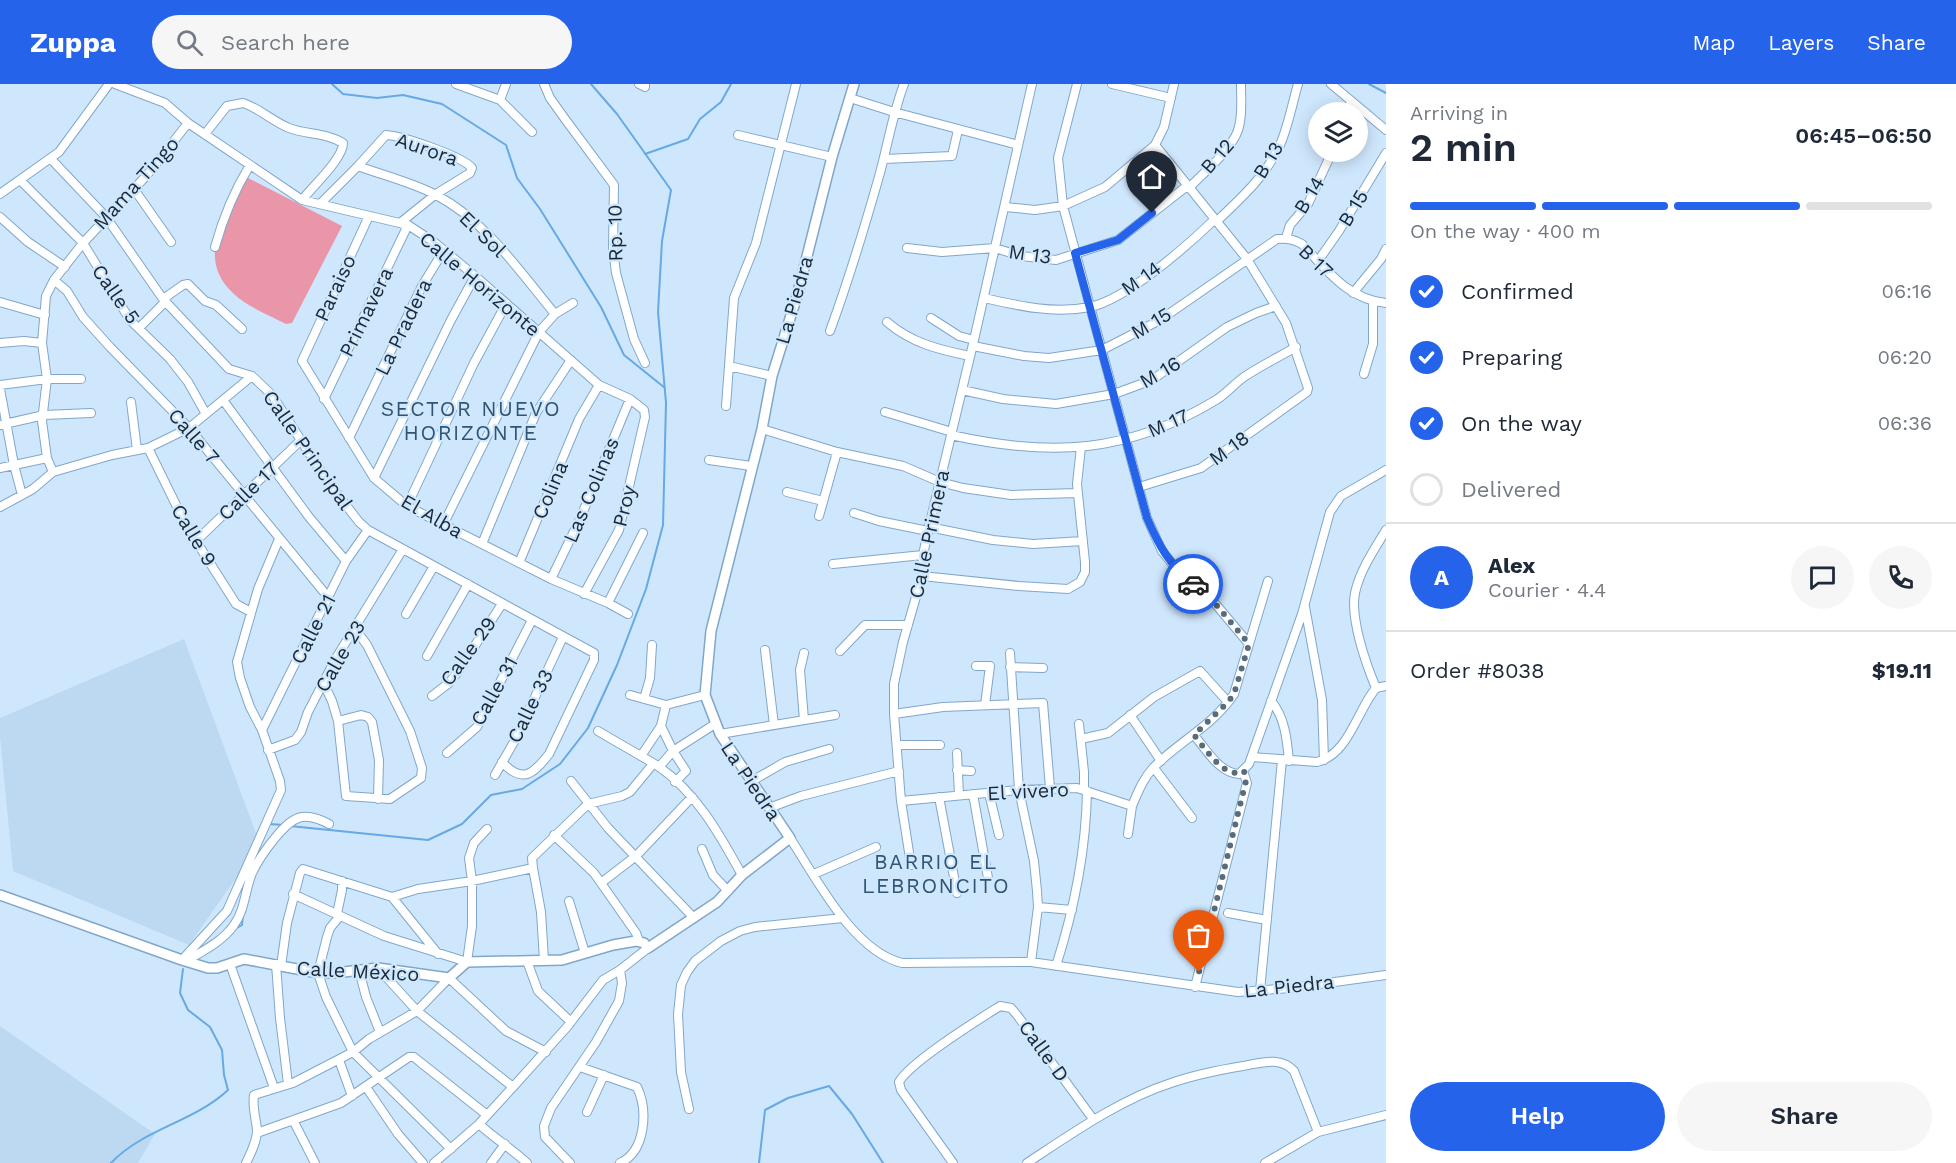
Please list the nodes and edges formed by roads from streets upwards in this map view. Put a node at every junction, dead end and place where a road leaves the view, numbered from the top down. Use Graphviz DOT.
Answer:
graph roads {
  1 [pos="109,84"];
  2 [pos="115,84"];
  3 [pos="456,84"];
  4 [pos="506,84"];
  5 [pos="544,84"];
  6 [pos="796,84"];
  7 [pos="854,84"];
  8 [pos="904,84"];
  9 [pos="1032,84"];
  10 [pos="1077,84"];
  11 [pos="1112,84"];
  12 [pos="1174,84"];
  13 [pos="1241,84"];
  14 [pos="1298,84"];
  15 [pos="1331,84"];
  16 [pos="850,98"];
  17 [pos="1171,98"];
  18 [pos="500,100"];
  19 [pos="1351,101"];
  20 [pos="894,112"];
  21 [pos="188,123"];
  22 [pos="958,130"];
  23 [pos="1386,130"];
  24 [pos="532,132"];
  25 [pos="205,134"];
  26 [pos="738,135"];
  27 [pos="1018,145"];
  28 [pos="1155,145"];
  29 [pos="782,146"];
  30 [pos="1386,153"];
  31 [pos="832,157"];
  32 [pos="51,159"];
  33 [pos="884,159"];
  34 [pos="1327,162"];
  35 [pos="249,165"];
  36 [pos="358,166"];
  37 [pos="20,180"];
  38 [pos="1188,187"];
  39 [pos="134,189"];
  40 [pos="0,194"];
  41 [pos="435,194"];
  42 [pos="302,200"];
  43 [pos="320,204"];
  44 [pos="1063,206"];
  45 [pos="1005,207"];
  46 [pos="369,216"];
  47 [pos="0,217"];
  48 [pos="106,217"];
  49 [pos="1215,221"];
  50 [pos="404,224"];
  51 [pos="1286,238"];
  52 [pos="171,242"];
  53 [pos="83,243"];
  54 [pos="215,247"];
  55 [pos="907,248"];
  56 [pos="995,248"];
  57 [pos="1386,249"];
  58 [pos="444,250"];
  59 [pos="1075,253"];
  60 [pos="1247,259"];
  61 [pos="1318,261"];
  62 [pos="65,267"];
  63 [pos="475,276"];
  64 [pos="54,280"];
  65 [pos="1353,293"];
  66 [pos="984,298"];
  67 [pos="165,300"];
  68 [pos="1373,301"];
  69 [pos="0,302"];
  70 [pos="573,303"];
  71 [pos="1386,303"];
  72 [pos="506,304"];
  73 [pos="1276,306"];
  74 [pos="1090,307"];
  75 [pos="45,315"];
  76 [pos="555,315"];
  77 [pos="931,318"];
  78 [pos="887,322"];
  79 [pos="139,328"];
  80 [pos="242,329"];
  81 [pos="830,331"];
  82 [pos="538,332"];
  83 [pos="0,343"];
  84 [pos="42,343"];
  85 [pos="973,343"];
  86 [pos="1296,347"];
  87 [pos="1102,350"];
  88 [pos="970,356"];
  89 [pos="571,360"];
  90 [pos="302,361"];
  91 [pos="645,363"];
  92 [pos="729,366"];
  93 [pos="1364,374"];
  94 [pos="252,376"];
  95 [pos="772,376"];
  96 [pos="47,379"];
  97 [pos="81,379"];
  98 [pos="0,385"];
  99 [pos="599,385"];
  100 [pos="0,389"];
  101 [pos="962,390"];
  102 [pos="1114,394"];
  103 [pos="324,399"];
  104 [pos="630,399"];
  105 [pos="223,400"];
  106 [pos="131,402"];
  107 [pos="726,406"];
  108 [pos="644,410"];
  109 [pos="91,412"];
  110 [pos="885,412"];
  111 [pos="206,414"];
  112 [pos="44,415"];
  113 [pos="3,424"];
  114 [pos="189,428"];
  115 [pos="762,429"];
  116 [pos="952,434"];
  117 [pos="349,438"];
  118 [pos="1126,440"];
  119 [pos="300,441"];
  120 [pos="1081,447"];
  121 [pos="148,448"];
  122 [pos="137,450"];
  123 [pos="837,452"];
  124 [pos="47,458"];
  125 [pos="709,460"];
  126 [pos="14,465"];
  127 [pos="751,466"];
  128 [pos="272,467"];
  129 [pos="0,468"];
  130 [pos="1386,470"];
  131 [pos="53,472"];
  132 [pos="374,478"];
  133 [pos="940,482"];
  134 [pos="1139,487"];
  135 [pos="787,492"];
  136 [pos="1078,494"];
  137 [pos="22,495"];
  138 [pos="245,496"];
  139 [pos="823,501"];
  140 [pos="407,506"];
  141 [pos="0,507"];
  142 [pos="854,513"];
  143 [pos="819,516"];
  144 [pos="443,525"];
  145 [pos="928,529"];
  146 [pos="368,530"];
  147 [pos="1386,530"];
  148 [pos="643,532"];
  149 [pos="279,539"];
  150 [pos="196,541"];
  151 [pos="1083,541"];
  152 [pos="482,544"];
  153 [pos="404,549"];
  154 [pos="923,555"];
  155 [pos="346,561"];
  156 [pos="519,563"];
  157 [pos="833,564"];
  158 [pos="434,566"];
  159 [pos="922,576"];
  160 [pos="551,579"];
  161 [pos="1268,580"];
  162 [pos="468,585"];
  163 [pos="584,594"];
  164 [pos="328,597"];
  165 [pos="608,603"];
  166 [pos="502,604"];
  167 [pos="1304,605"];
  168 [pos="251,612"];
  169 [pos="406,614"];
  170 [pos="628,614"];
  171 [pos="532,620"];
  172 [pos="908,625"];
  173 [pos="355,629"];
  174 [pos="563,637"];
  175 [pos="1249,644"];
  176 [pos="652,645"];
  177 [pos="765,650"];
  178 [pos="840,651"];
  179 [pos="804,653"];
  180 [pos="1010,653"];
  181 [pos="427,656"];
  182 [pos="976,666"];
  183 [pos="1010,667"];
  184 [pos="1043,669"];
  185 [pos="323,682"];
  186 [pos="1386,686"];
  187 [pos="1376,688"];
  188 [pos="705,694"];
  189 [pos="630,695"];
  190 [pos="432,696"];
  191 [pos="644,699"];
  192 [pos="1271,701"];
  193 [pos="1228,702"];
  194 [pos="1012,704"];
  195 [pos="666,705"];
  196 [pos="985,705"];
  197 [pos="894,714"];
  198 [pos="835,715"];
  199 [pos="1130,715"];
  200 [pos="804,720"];
  201 [pos="338,721"];
  202 [pos="715,724"];
  203 [pos="1079,724"];
  204 [pos="774,725"];
  205 [pos="661,726"];
  206 [pos="262,730"];
  207 [pos="598,731"];
  208 [pos="720,734"];
  209 [pos="1194,735"];
  210 [pos="1081,739"];
  211 [pos="897,745"];
  212 [pos="940,745"];
  213 [pos="829,749"];
  214 [pos="268,750"];
  215 [pos="673,751"];
  216 [pos="447,753"];
  217 [pos="957,753"];
  218 [pos="640,756"];
  219 [pos="1252,757"];
  220 [pos="1286,760"];
  221 [pos="1324,760"];
  222 [pos="1161,761"];
  223 [pos="502,762"];
  224 [pos="656,766"];
  225 [pos="1154,768"];
  226 [pos="957,770"];
  227 [pos="899,771"];
  228 [pos="971,771"];
  229 [pos="1244,771"];
  230 [pos="495,775"];
  231 [pos="571,781"];
  232 [pos="752,781"];
  233 [pos="675,782"];
  234 [pos="1050,788"];
  235 [pos="1019,790"];
  236 [pos="1085,790"];
  237 [pos="989,793"];
  238 [pos="973,794"];
  239 [pos="959,795"];
  240 [pos="692,797"];
  241 [pos="939,797"];
  242 [pos="378,799"];
  243 [pos="901,801"];
  244 [pos="588,804"];
  245 [pos="1132,806"];
  246 [pos="769,808"];
  247 [pos="1192,818"];
  248 [pos="329,824"];
  249 [pos="488,829"];
  250 [pos="1128,834"];
  251 [pos="554,835"];
  252 [pos="999,835"];
  253 [pos="790,838"];
  254 [pos="876,847"];
  255 [pos="702,849"];
  256 [pos="636,856"];
  257 [pos="911,865"];
  258 [pos="533,868"];
  259 [pos="814,874"];
  260 [pos="742,875"];
  261 [pos="988,878"];
  262 [pos="342,881"];
  263 [pos="472,881"];
  264 [pos="602,883"];
  265 [pos="728,891"];
  266 [pos="957,893"];
  267 [pos="293,894"];
  268 [pos="0,895"];
  269 [pos="392,897"];
  270 [pos="569,901"];
  271 [pos="1038,907"];
  272 [pos="1072,910"];
  273 [pos="1228,913"];
  274 [pos="339,915"];
  275 [pos="693,917"];
  276 [pos="843,918"];
  277 [pos="1267,920"];
  278 [pos="639,941"];
  279 [pos="648,948"];
  280 [pos="585,953"];
  281 [pos="438,954"];
  282 [pos="544,960"];
  283 [pos="186,961"];
  284 [pos="527,961"];
  285 [pos="467,962"];
  286 [pos="1031,962"];
  287 [pos="230,964"];
  288 [pos="279,965"];
  289 [pos="1056,966"];
  290 [pos="378,968"];
  291 [pos="359,970"];
  292 [pos="620,970"];
  293 [pos="318,973"];
  294 [pos="1386,975"];
  295 [pos="449,978"];
  296 [pos="1195,987"];
  297 [pos="1260,991"];
  298 [pos="417,1011"];
  299 [pos="572,1022"];
  300 [pos="380,1032"];
  301 [pos="353,1052"];
  302 [pos="546,1052"];
  303 [pos="339,1060"];
  304 [pos="580,1067"];
  305 [pos="604,1075"];
  306 [pos="378,1078"];
  307 [pos="288,1084"];
  308 [pos="366,1087"];
  309 [pos="513,1087"];
  310 [pos="274,1088"];
  311 [pos="352,1096"];
  312 [pos="689,1109"];
  313 [pos="587,1112"];
  314 [pos="487,1115"];
  315 [pos="1386,1115"];
  316 [pos="1094,1119"];
  317 [pos="293,1120"];
  318 [pos="479,1124"];
  319 [pos="1318,1132"];
  320 [pos="257,1133"];
  321 [pos="505,1144"];
  322 [pos="452,1149"];
  323 [pos="566,1161"];
  324 [pos="247,1163"];
  325 [pos="315,1163"];
  326 [pos="423,1163"];
  327 [pos="434,1163"];
  328 [pos="491,1163"];
  329 [pos="528,1163"];
  330 [pos="620,1163"];
  331 [pos="953,1163"];
  332 [pos="1027,1163"];
  333 [pos="1265,1163"];
  1 -- 32 [label="street"];
  2 -- 21 [label="street, Calle Horizonte"];
  3 -- 18 [label="street"];
  4 -- 18 [label="street"];
  5 -- 91 [label="street, Rp. 10"];
  6 -- 29 [label="street"];
  7 -- 16 [label="street, La Piedra"];
  8 -- 20 [label="street"];
  9 -- 27 [label="street, Calle Primera"];
  10 -- 44 [label="street"];
  11 -- 17 [label="street"];
  12 -- 17 [label="street"];
  13 -- 38 [label="street, B 12"];
  14 -- 49 [label="street, B 13"];
  15 -- 19 [label="street"];
  16 -- 20 [label="street"];
  16 -- 31 [label="street, La Piedra"];
  17 -- 28 [label="street"];
  18 -- 24 [label="street"];
  19 -- 23 [label="street"];
  20 -- 22 [label="street"];
  20 -- 33 [label="street"];
  21 -- 25 [label="street, Calle Horizonte"];
  21 -- 39 [label="street, Mama Tingo"];
  22 -- 27 [label="street"];
  22 -- 33 [label="street"];
  25 -- 35 [label="street, Calle Horizonte"];
  25 -- 42 [label="street"];
  26 -- 29 [label="street"];
  27 -- 45 [label="street, Calle Primera"];
  28 -- 38 [label="street"];
  28 -- 44 [label="street"];
  29 -- 31 [label="street"];
  29 -- 92 [label="street"];
  30 -- 61 [label="street, B 15"];
  31 -- 95 [label="street, La Piedra"];
  32 -- 37 [label="street"];
  32 -- 48 [label="street, Calle Principal"];
  33 -- 81 [label="street"];
  34 -- 51 [label="street, B 14"];
  35 -- 42 [label="street, Calle Horizonte"];
  35 -- 54 [label="street"];
  36 -- 41 [label="street, El Sol"];
  36 -- 41 [label="street, Aurora"];
  36 -- 43 [label="street"];
  37 -- 40 [label="street"];
  37 -- 53 [label="street, Calle 5"];
  38 -- 49 [label="street"];
  38 -- 59 [label="street, M 13"];
  39 -- 48 [label="street, Mama Tingo"];
  39 -- 52 [label="street"];
  41 -- 50 [label="street"];
  41 -- 76 [label="street, El Sol"];
  42 -- 43 [label="street, Calle Horizonte"];
  43 -- 46 [label="street, Calle Horizonte"];
  44 -- 45 [label="street"];
  44 -- 59 [label="street"];
  45 -- 56 [label="street, Calle Primera"];
  46 -- 50 [label="street, Calle Horizonte"];
  46 -- 90 [label="street, Paraiso"];
  47 -- 62 [label="street"];
  48 -- 53 [label="street, Mama Tingo"];
  48 -- 67 [label="street, Calle Principal"];
  49 -- 60 [label="street"];
  49 -- 74 [label="street, M 14"];
  50 -- 58 [label="street, Calle Horizonte"];
  50 -- 103 [label="street, Primavera"];
  51 -- 60 [label="street, B 17"];
  51 -- 61 [label="street, B 17"];
  53 -- 62 [label="street, Mama Tingo"];
  53 -- 79 [label="street, Calle 5"];
  55 -- 56 [label="street"];
  56 -- 59 [label="street, M 13"];
  56 -- 66 [label="street, Calle Primera"];
  57 -- 65 [label="street"];
  58 -- 63 [label="street, Calle Horizonte"];
  58 -- 117 [label="street, La Pradera"];
  59 -- 74 [label="street"];
  60 -- 73 [label="street"];
  60 -- 87 [label="street, M 15"];
  61 -- 65 [label="street, B 17"];
  62 -- 64 [label="street, Mama Tingo"];
  63 -- 72 [label="street, Calle Horizonte"];
  63 -- 132 [label="street"];
  64 -- 75 [label="street"];
  64 -- 114 [label="street, Calle 7"];
  65 -- 68 [label="street, B 17"];
  66 -- 74 [label="street, M 14"];
  66 -- 85 [label="street, Calle Primera"];
  67 -- 79 [label="street"];
  67 -- 80 [label="street"];
  67 -- 94 [label="street, Calle Principal"];
  68 -- 71 [label="street, B 17"];
  68 -- 93 [label="street"];
  69 -- 75 [label="street"];
  70 -- 76 [label="street"];
  72 -- 82 [label="street, Calle Horizonte"];
  72 -- 140 [label="street"];
  73 -- 86 [label="street"];
  73 -- 102 [label="street, M 16"];
  74 -- 87 [label="street"];
  75 -- 84 [label="street"];
  76 -- 82 [label="street"];
  77 -- 85 [label="street, M 15"];
  78 -- 88 [label="street"];
  79 -- 111 [label="street, Calle 5"];
  82 -- 89 [label="street, Calle Horizonte"];
  82 -- 144 [label="street"];
  83 -- 84 [label="street"];
  84 -- 96 [label="street"];
  85 -- 87 [label="street, M 15"];
  85 -- 88 [label="street, Calle Primera"];
  86 -- 118 [label="street, M 17"];
  86 -- 134 [label="street, M 18"];
  87 -- 102 [label="street"];
  88 -- 101 [label="street, Calle Primera"];
  89 -- 99 [label="street, Calle Horizonte"];
  89 -- 152 [label="street"];
  90 -- 103 [label="street, El Alba"];
  92 -- 95 [label="street"];
  92 -- 107 [label="street"];
  94 -- 105 [label="street"];
  94 -- 119 [label="street, Calle Principal"];
  95 -- 115 [label="street, La Piedra"];
  96 -- 97 [label="street"];
  96 -- 98 [label="street"];
  96 -- 112 [label="street"];
  99 -- 104 [label="street, Calle Horizonte"];
  99 -- 156 [label="street, Colina"];
  100 -- 113 [label="street"];
  101 -- 102 [label="street, M 16"];
  101 -- 116 [label="street, Calle Primera"];
  102 -- 118 [label="street"];
  103 -- 117 [label="street, El Alba"];
  104 -- 108 [label="street, Calle Horizonte"];
  104 -- 160 [label="street, Las Colinas"];
  105 -- 111 [label="street"];
  105 -- 128 [label="street"];
  106 -- 122 [label="street"];
  108 -- 163 [label="street, Proy"];
  109 -- 112 [label="street"];
  110 -- 116 [label="street, M 17"];
  111 -- 114 [label="street"];
  112 -- 113 [label="street"];
  112 -- 124 [label="street"];
  113 -- 126 [label="street"];
  114 -- 121 [label="street"];
  114 -- 138 [label="street, Calle 7"];
  115 -- 123 [label="street"];
  115 -- 127 [label="street, La Piedra"];
  116 -- 120 [label="street, M 17"];
  116 -- 133 [label="street, Calle Primera"];
  117 -- 132 [label="street, El Alba"];
  118 -- 120 [label="street, M 17"];
  118 -- 134 [label="street"];
  119 -- 128 [label="street, Calle 17"];
  119 -- 146 [label="street, Calle Principal"];
  120 -- 136 [label="street"];
  121 -- 122 [label="street"];
  121 -- 150 [label="street, Calle 9"];
  122 -- 131 [label="street"];
  123 -- 133 [label="street"];
  123 -- 139 [label="street"];
  124 -- 126 [label="street"];
  124 -- 131 [label="street"];
  125 -- 127 [label="street"];
  126 -- 129 [label="street"];
  126 -- 137 [label="street"];
  127 -- 188 [label="street, La Piedra"];
  128 -- 138 [label="street, Calle 17"];
  128 -- 155 [label="street"];
  130 -- 167 [label="street"];
  131 -- 137 [label="street"];
  132 -- 140 [label="street, El Alba"];
  133 -- 136 [label="street"];
  133 -- 145 [label="street, Calle Primera"];
  134 -- 175 [label="street"];
  135 -- 139 [label="street"];
  136 -- 151 [label="street"];
  137 -- 141 [label="street"];
  138 -- 149 [label="street, Calle 7"];
  138 -- 150 [label="street, Calle 17"];
  139 -- 143 [label="street"];
  140 -- 144 [label="street, El Alba"];
  142 -- 145 [label="street"];
  144 -- 152 [label="street, El Alba"];
  145 -- 151 [label="street"];
  145 -- 154 [label="street, Calle Primera"];
  146 -- 153 [label="street, Calle Principal"];
  146 -- 155 [label="street, Calle 21"];
  147 -- 187 [label="street"];
  148 -- 165 [label="street"];
  149 -- 164 [label="street, Calle 7"];
  149 -- 168 [label="street"];
  150 -- 168 [label="street, Calle 9"];
  151 -- 159 [label="street"];
  152 -- 156 [label="street, El Alba"];
  153 -- 158 [label="street, Calle Principal"];
  153 -- 173 [label="street, Calle 23"];
  154 -- 157 [label="street"];
  154 -- 159 [label="street, Calle Primera"];
  155 -- 164 [label="street, Calle 21"];
  156 -- 160 [label="street, El Alba"];
  158 -- 162 [label="street, Calle Principal"];
  158 -- 169 [label="street"];
  159 -- 172 [label="street, Calle Primera"];
  160 -- 163 [label="street, El Alba"];
  161 -- 175 [label="street"];
  162 -- 166 [label="street, Calle Principal"];
  162 -- 181 [label="street"];
  163 -- 165 [label="street, El Alba"];
  164 -- 206 [label="street, Calle 21"];
  165 -- 170 [label="street, El Alba"];
  166 -- 171 [label="street, Calle Principal"];
  166 -- 190 [label="street, Calle 29"];
  167 -- 192 [label="street"];
  167 -- 221 [label="street"];
  168 -- 206 [label="street"];
  171 -- 174 [label="street, Calle Principal"];
  171 -- 216 [label="street, Calle 31"];
  172 -- 178 [label="street"];
  172 -- 197 [label="street, Calle Primera"];
  173 -- 185 [label="street, Calle 23"];
  173 -- 242 [label="street"];
  174 -- 223 [label="street, Calle 33"];
  174 -- 223 [label="street, Calle Principal"];
  175 -- 193 [label="street"];
  176 -- 191 [label="street"];
  177 -- 204 [label="street"];
  179 -- 200 [label="street"];
  180 -- 183 [label="street"];
  182 -- 196 [label="street"];
  183 -- 184 [label="street"];
  183 -- 194 [label="street"];
  185 -- 201 [label="street"];
  185 -- 214 [label="street, Calle 23"];
  186 -- 187 [label="street"];
  187 -- 221 [label="street"];
  188 -- 195 [label="street"];
  188 -- 202 [label="street, La Piedra"];
  189 -- 191 [label="street"];
  191 -- 195 [label="street"];
  192 -- 219 [label="street"];
  192 -- 220 [label="street"];
  193 -- 199 [label="street"];
  193 -- 209 [label="street"];
  194 -- 196 [label="street"];
  194 -- 234 [label="street"];
  194 -- 235 [label="street"];
  195 -- 205 [label="street"];
  196 -- 197 [label="street"];
  197 -- 211 [label="street, Calle Primera"];
  198 -- 200 [label="street"];
  199 -- 210 [label="street"];
  199 -- 222 [label="street"];
  200 -- 204 [label="street"];
  201 -- 242 [label="street"];
  201 -- 242 [label="street"];
  202 -- 208 [label="street, La Piedra"];
  202 -- 215 [label="street"];
  203 -- 210 [label="street"];
  204 -- 208 [label="street"];
  205 -- 215 [label="street"];
  205 -- 218 [label="street"];
  206 -- 214 [label="street"];
  207 -- 218 [label="street"];
  208 -- 232 [label="street, La Piedra"];
  209 -- 222 [label="street"];
  209 -- 229 [label="street"];
  210 -- 236 [label="street"];
  211 -- 212 [label="street"];
  211 -- 227 [label="street, Calle Primera"];
  213 -- 232 [label="street"];
  214 -- 283 [label="street"];
  215 -- 224 [label="street"];
  215 -- 233 [label="street"];
  217 -- 226 [label="street"];
  218 -- 224 [label="street"];
  219 -- 220 [label="street"];
  219 -- 229 [label="street"];
  220 -- 221 [label="street"];
  220 -- 277 [label="street"];
  222 -- 225 [label="street"];
  223 -- 230 [label="street, Calle 33"];
  224 -- 233 [label="street"];
  224 -- 244 [label="street"];
  225 -- 245 [label="street"];
  225 -- 247 [label="street"];
  226 -- 228 [label="street"];
  226 -- 239 [label="street"];
  227 -- 243 [label="street, Calle Primera"];
  227 -- 246 [label="street"];
  229 -- 296 [label="street"];
  231 -- 244 [label="street"];
  232 -- 246 [label="street, La Piedra"];
  233 -- 240 [label="street"];
  234 -- 235 [label="street, El vivero"];
  234 -- 236 [label="street, El vivero"];
  235 -- 237 [label="street, El vivero"];
  235 -- 271 [label="street"];
  236 -- 245 [label="street, El vivero"];
  236 -- 272 [label="street"];
  237 -- 238 [label="street, El vivero"];
  237 -- 252 [label="street"];
  238 -- 239 [label="street, El vivero"];
  238 -- 261 [label="street"];
  239 -- 241 [label="street, El vivero"];
  240 -- 256 [label="street"];
  240 -- 260 [label="street"];
  241 -- 243 [label="street, El vivero"];
  241 -- 266 [label="street"];
  243 -- 257 [label="street, Calle Primera"];
  244 -- 251 [label="street"];
  244 -- 256 [label="street"];
  245 -- 250 [label="street"];
  246 -- 253 [label="street, La Piedra"];
  248 -- 283 [label="street"];
  249 -- 263 [label="street"];
  251 -- 258 [label="street"];
  251 -- 264 [label="street"];
  253 -- 259 [label="street, La Piedra"];
  253 -- 260 [label="street"];
  254 -- 259 [label="street"];
  255 -- 265 [label="street"];
  256 -- 264 [label="street"];
  256 -- 275 [label="street"];
  258 -- 263 [label="street"];
  258 -- 282 [label="street"];
  259 -- 276 [label="street, La Piedra"];
  260 -- 265 [label="street"];
  262 -- 267 [label="street"];
  262 -- 269 [label="street"];
  262 -- 274 [label="street"];
  263 -- 269 [label="street"];
  263 -- 285 [label="street"];
  264 -- 278 [label="street"];
  265 -- 275 [label="street"];
  267 -- 274 [label="street"];
  267 -- 288 [label="street"];
  268 -- 283 [label="street, Calle México"];
  269 -- 281 [label="street"];
  270 -- 280 [label="street"];
  271 -- 272 [label="street"];
  271 -- 286 [label="street"];
  272 -- 289 [label="street"];
  273 -- 277 [label="street"];
  274 -- 281 [label="street"];
  274 -- 293 [label="street"];
  275 -- 279 [label="street"];
  276 -- 286 [label="street, La Piedra"];
  276 -- 312 [label="street"];
  277 -- 297 [label="street"];
  278 -- 279 [label="street"];
  278 -- 280 [label="street"];
  279 -- 292 [label="street"];
  280 -- 282 [label="street"];
  281 -- 285 [label="street"];
  282 -- 284 [label="street"];
  283 -- 287 [label="street, Calle México"];
  284 -- 285 [label="street"];
  284 -- 299 [label="street"];
  285 -- 295 [label="street"];
  286 -- 289 [label="street, La Piedra"];
  287 -- 288 [label="street, Calle México"];
  287 -- 310 [label="street"];
  288 -- 293 [label="street, Calle México"];
  288 -- 307 [label="street"];
  289 -- 296 [label="street, La Piedra"];
  290 -- 291 [label="street, Calle México"];
  290 -- 295 [label="street, Calle México"];
  290 -- 298 [label="street"];
  291 -- 293 [label="street, Calle México"];
  291 -- 300 [label="street"];
  292 -- 299 [label="street"];
  292 -- 304 [label="street"];
  293 -- 301 [label="street"];
  294 -- 297 [label="street, La Piedra"];
  295 -- 298 [label="street"];
  295 -- 302 [label="street"];
  296 -- 297 [label="street, La Piedra"];
  298 -- 300 [label="street"];
  298 -- 309 [label="street"];
  299 -- 302 [label="street"];
  300 -- 301 [label="street"];
  301 -- 303 [label="street"];
  301 -- 306 [label="street"];
  302 -- 309 [label="street"];
  303 -- 307 [label="street"];
  303 -- 311 [label="street"];
  304 -- 305 [label="street"];
  304 -- 323 [label="street"];
  305 -- 313 [label="street"];
  305 -- 330 [label="street"];
  306 -- 308 [label="street"];
  306 -- 314 [label="street"];
  306 -- 322 [label="street"];
  307 -- 310 [label="street"];
  308 -- 311 [label="street"];
  308 -- 326 [label="street"];
  309 -- 314 [label="street"];
  310 -- 320 [label="street"];
  311 -- 317 [label="street"];
  314 -- 318 [label="street"];
  315 -- 319 [label="street"];
  316 -- 319 [label="street"];
  316 -- 331 [label="street, Calle D"];
  316 -- 332 [label="street"];
  317 -- 320 [label="street"];
  317 -- 325 [label="street"];
  318 -- 321 [label="street"];
  318 -- 322 [label="street"];
  319 -- 333 [label="street"];
  320 -- 324 [label="street"];
  321 -- 328 [label="street"];
  321 -- 329 [label="street"];
  322 -- 327 [label="street"];
}
